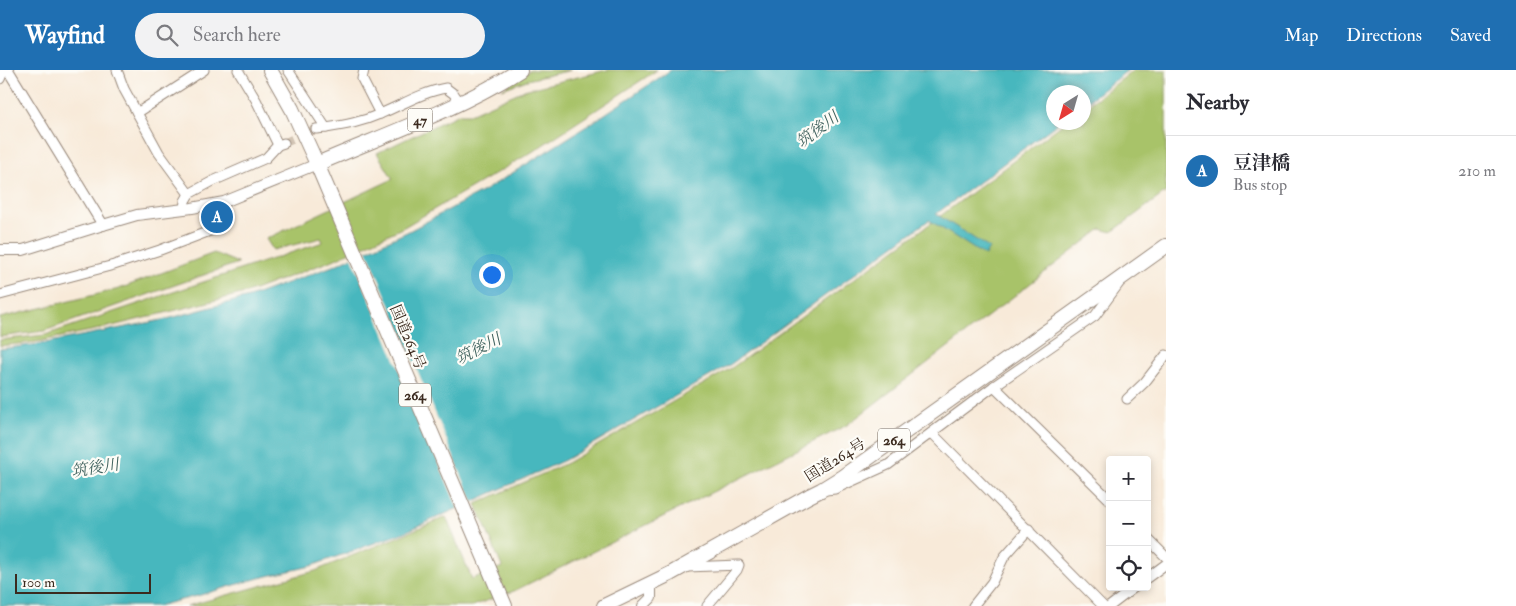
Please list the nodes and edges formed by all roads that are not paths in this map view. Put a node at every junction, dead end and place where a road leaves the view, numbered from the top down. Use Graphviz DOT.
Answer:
graph roads {
  1 [pos="2,70"];
  2 [pos="8,70"];
  3 [pos="117,70"];
  4 [pos="204,70"];
  5 [pos="238,70"];
  6 [pos="364,70"];
  7 [pos="520,70"];
  8 [pos="271,72"];
  9 [pos="292,72"];
  10 [pos="0,79"];
  11 [pos="460,103"];
  12 [pos="137,113"];
  13 [pos="380,114"];
  14 [pos="326,128"];
  15 [pos="316,129"];
  16 [pos="317,164"];
  17 [pos="189,194"];
  18 [pos="224,202"];
  19 [pos="184,210"];
  20 [pos="103,225"];
  21 [pos="1166,246"];
  22 [pos="0,250"];
  23 [pos="1123,277"];
  24 [pos="0,295"];
  25 [pos="1166,355"];
  26 [pos="994,386"];
  27 [pos="1127,400"];
  28 [pos="932,433"];
  29 [pos="821,490"];
  30 [pos="1106,496"];
  31 [pos="1029,530"];
  32 [pos="1151,542"];
  33 [pos="1166,557"];
  34 [pos="1166,564"];
  35 [pos="682,567"];
  36 [pos="1151,575"];
  37 [pos="651,583"];
  38 [pos="1130,591"];
  39 [pos="505,605"];
  40 [pos="604,606"];
  41 [pos="643,606"];
  42 [pos="707,606"];
  43 [pos="973,606"];
  44 [pos="1103,606"];
  45 [pos="1110,606"];
  1 -- 10 [label="street"];
  2 -- 20 [label="street"];
  3 -- 12 [label="street"];
  4 -- 12 [label="street"];
  5 -- 17 [label="street"];
  6 -- 13 [label="street"];
  7 -- 11 [label="main road, 47"];
  8 -- 16 [label="main road, 264"];
  9 -- 14 [label="street"];
  11 -- 13 [label="street"];
  11 -- 16 [label="main road, 47"];
  12 -- 17 [label="street"];
  13 -- 14 [label="street"];
  14 -- 15 [label="street"];
  16 -- 18 [label="street"];
  16 -- 39 [label="main road, 国道264号 / 264"];
  17 -- 19 [label="street"];
  18 -- 19 [label="street"];
  18 -- 24 [label="street"];
  19 -- 20 [label="street"];
  20 -- 22 [label="street"];
  21 -- 23 [label="main road, 国道264号 / 264"];
  23 -- 26 [label="street"];
  23 -- 29 [label="main road, 国道264号 / 264"];
  25 -- 27 [label="street"];
  26 -- 28 [label="street"];
  26 -- 30 [label="street"];
  28 -- 29 [label="street"];
  28 -- 31 [label="street"];
  29 -- 35 [label="main road, 国道264号 / 264"];
  31 -- 43 [label="street"];
  31 -- 44 [label="street"];
  32 -- 33 [label="street"];
  34 -- 36 [label="street"];
  35 -- 37 [label="main road, 国道264号 / 264"];
  35 -- 42 [label="street"];
  37 -- 40 [label="main road, 国道264号 / 264"];
  37 -- 41 [label="street"];
  38 -- 45 [label="street"];
}
